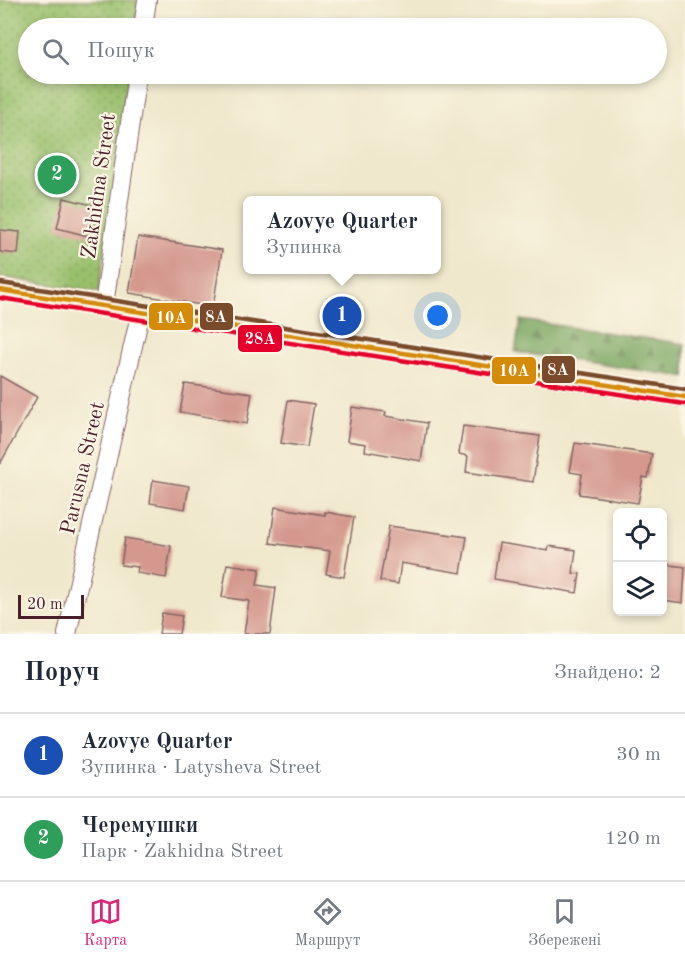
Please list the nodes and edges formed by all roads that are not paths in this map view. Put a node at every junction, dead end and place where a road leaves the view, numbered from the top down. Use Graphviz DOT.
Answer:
graph roads {
  1 [pos="147,0"];
  2 [pos="144,18"];
  3 [pos="136,84"];
  4 [pos="0,290"];
  5 [pos="104,305"];
  6 [pos="141,311"];
  7 [pos="685,398"];
  8 [pos="67,634"];
  1 -- 2 [label="street"];
  3 -- 5 [label="street, Zakhidna Street"];
  4 -- 5 [label="street"];
  5 -- 6 [label="street"];
  6 -- 7 [label="street"];
  6 -- 8 [label="street, Parusna Street"];
}
